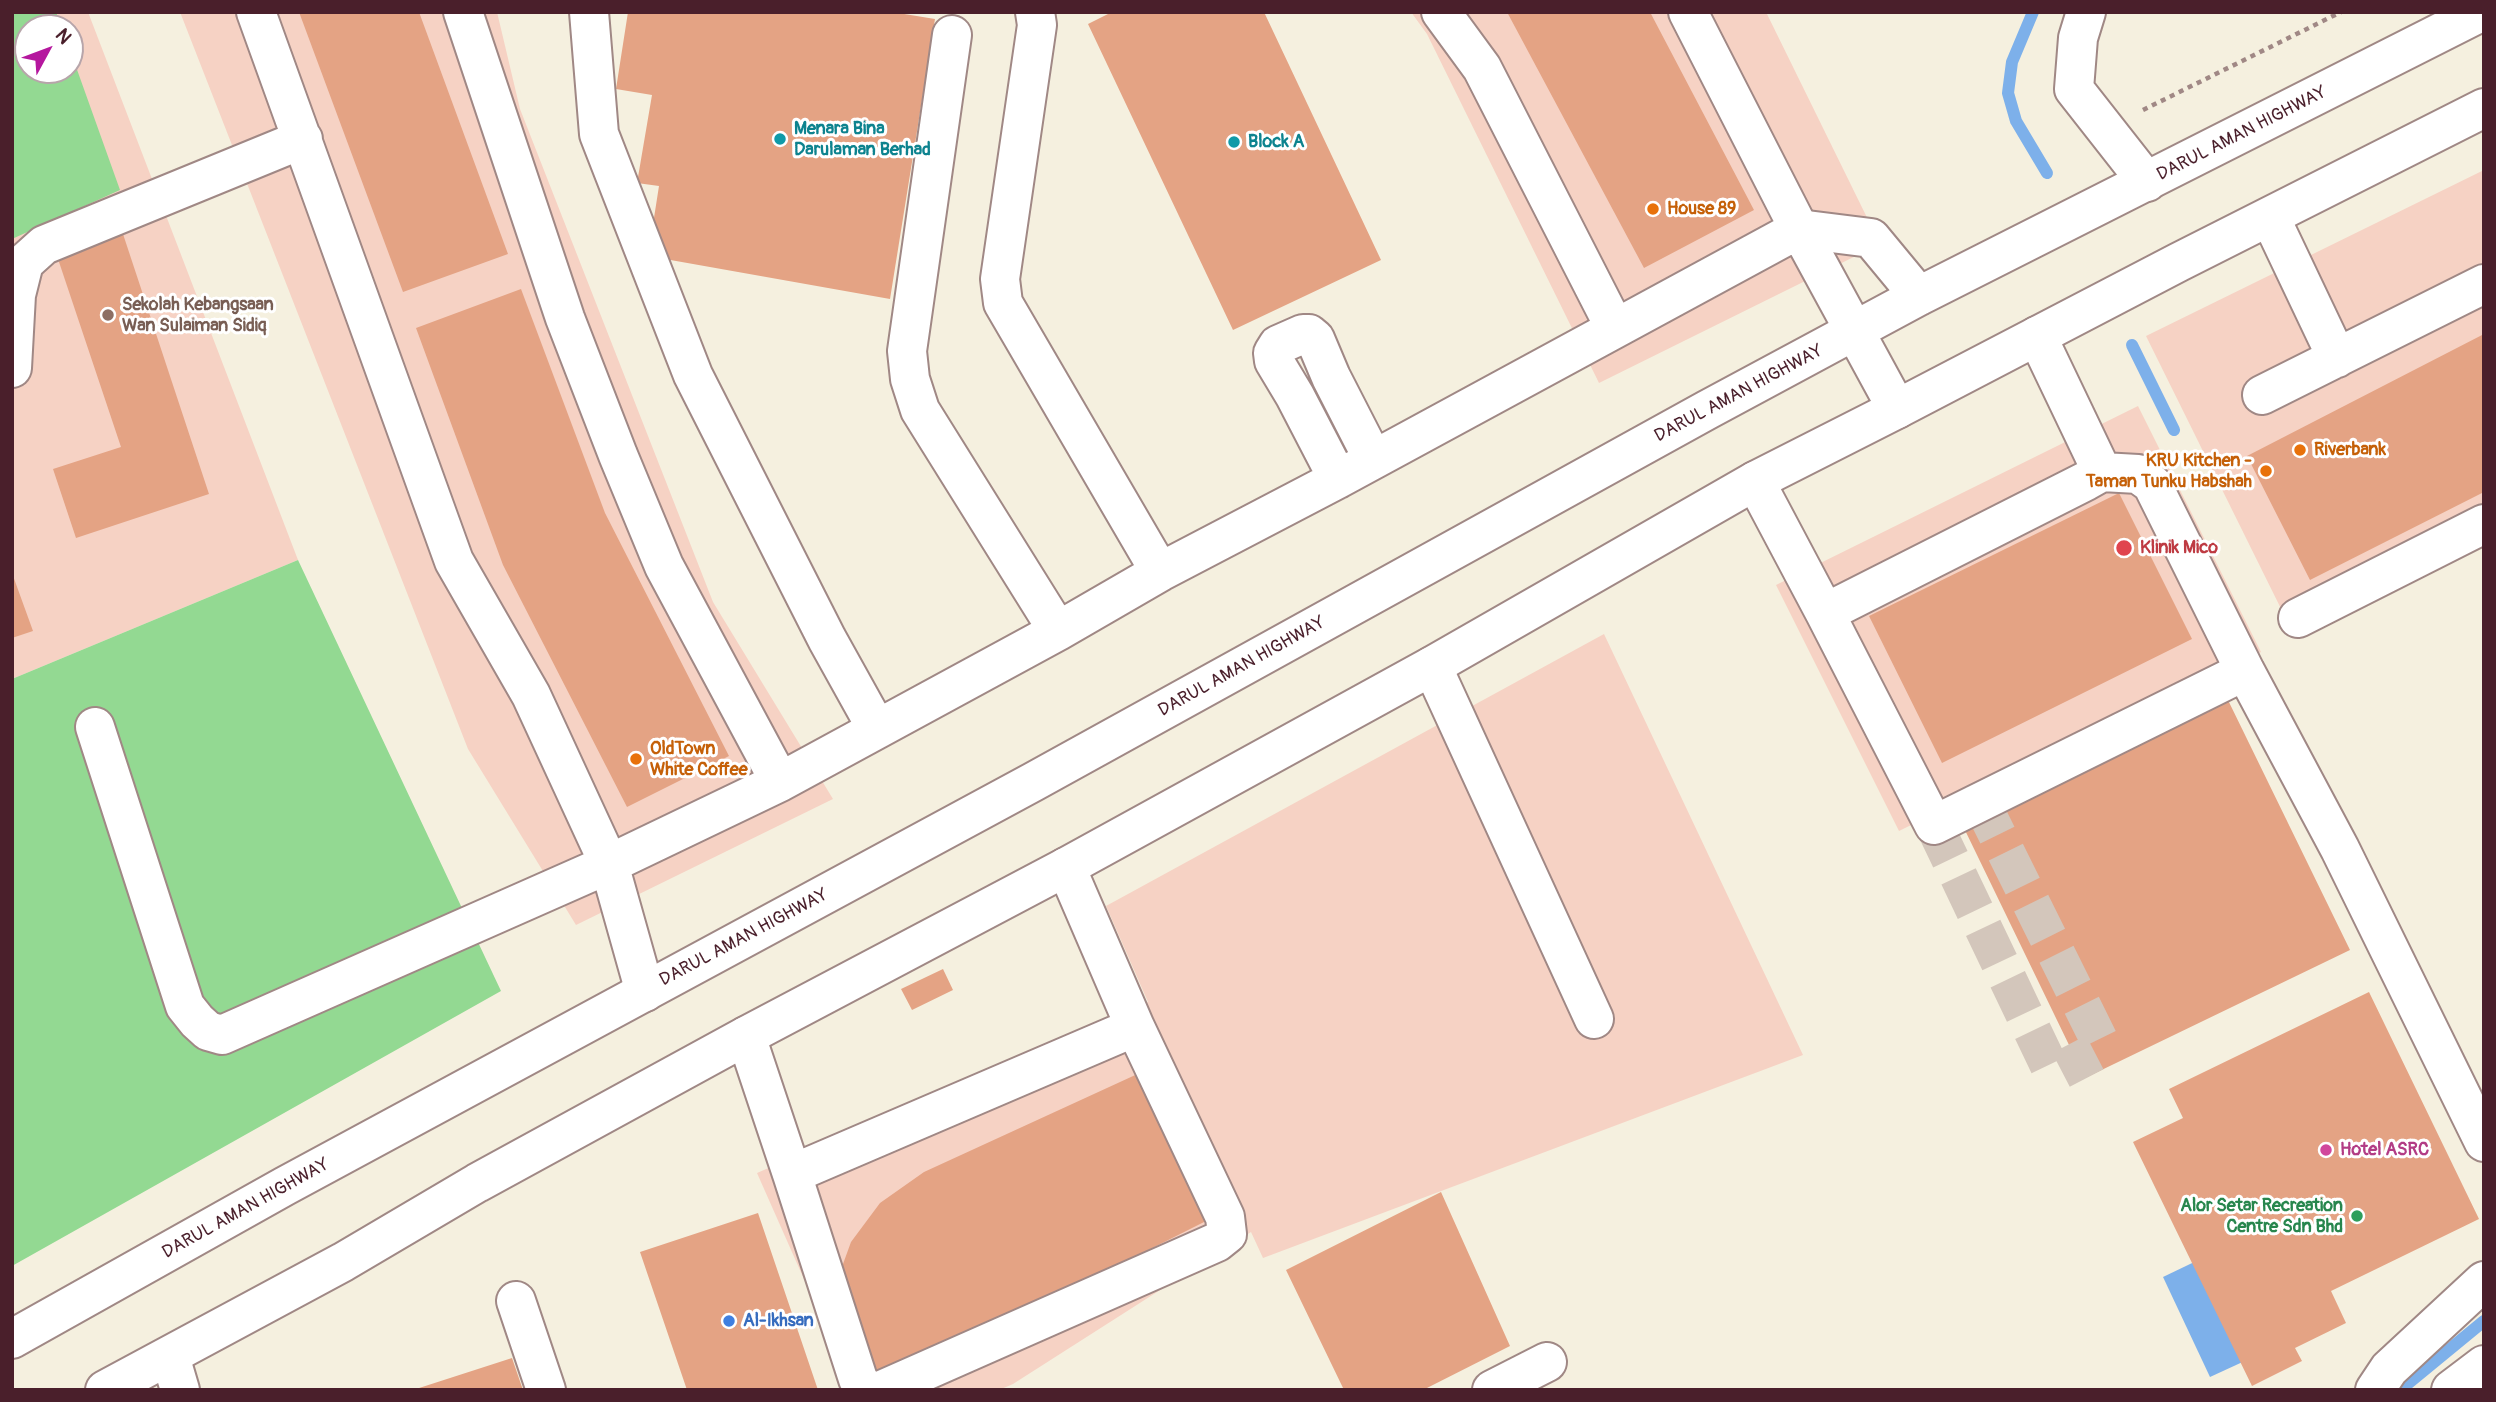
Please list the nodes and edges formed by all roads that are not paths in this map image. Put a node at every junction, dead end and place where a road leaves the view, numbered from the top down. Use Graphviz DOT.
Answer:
graph roads {
  1 [pos="257,12"];
  2 [pos="464,12"];
  3 [pos="589,12"];
  4 [pos="1035,12"];
  5 [pos="1441,12"];
  6 [pos="1688,12"];
  7 [pos="2086,12"];
  8 [pos="2481,12"];
  9 [pos="952,35"];
  10 [pos="2484,108"];
  11 [pos="303,139"];
  12 [pos="2147,182"];
  13 [pos="2270,217"];
  14 [pos="1798,229"];
  15 [pos="2484,284"];
  16 [pos="1919,296"];
  17 [pos="1615,328"];
  18 [pos="1857,332"];
  19 [pos="2037,336"];
  20 [pos="2337,358"];
  21 [pos="12,368"];
  22 [pos="2262,395"];
  23 [pos="1897,409"];
  24 [pos="1373,459"];
  25 [pos="2102,472"];
  26 [pos="1338,479"];
  27 [pos="1755,481"];
  28 [pos="2484,524"];
  29 [pos="1160,572"];
  30 [pos="1825,613"];
  31 [pos="2298,618"];
  32 [pos="1058,631"];
  33 [pos="1432,666"];
  34 [pos="2245,671"];
  35 [pos="95,727"];
  36 [pos="877,729"];
  37 [pos="780,782"];
  38 [pos="609,864"];
  39 [pos="1066,867"];
  40 [pos="645,992"];
  41 [pos="1594,1020"];
  42 [pos="1135,1027"];
  43 [pos="746,1036"];
  44 [pos="2484,1142"];
  45 [pos="792,1174"];
  46 [pos="2484,1281"];
  47 [pos="516,1301"];
  48 [pos="12,1339"];
  49 [pos="1547,1362"];
  50 [pos="2484,1365"];
  51 [pos="175,1373"];
  52 [pos="105,1390"];
  53 [pos="547,1390"];
  54 [pos="865,1390"];
  55 [pos="881,1390"];
  56 [pos="1492,1390"];
  57 [pos="2375,1390"];
  58 [pos="2451,1390"];
  1 -- 11 [label="street"];
  2 -- 37 [label="street"];
  3 -- 36 [label="street"];
  4 -- 29 [label="street"];
  5 -- 17 [label="street"];
  6 -- 14 [label="street"];
  7 -- 12 [label="street"];
  8 -- 12 [label="street, DARUL AMAN HIGHWAY"];
  9 -- 32 [label="street"];
  10 -- 13 [label="street"];
  11 -- 21 [label="street"];
  11 -- 38 [label="street"];
  12 -- 16 [label="street, DARUL AMAN HIGHWAY"];
  13 -- 19 [label="street"];
  13 -- 20 [label="street"];
  14 -- 16 [label="street"];
  14 -- 17 [label="street"];
  14 -- 18 [label="street"];
  15 -- 20 [label="street"];
  16 -- 18 [label="street, DARUL AMAN HIGHWAY"];
  17 -- 24 [label="street"];
  18 -- 23 [label="street"];
  18 -- 40 [label="street, DARUL AMAN HIGHWAY"];
  19 -- 23 [label="street"];
  19 -- 25 [label="street"];
  20 -- 22 [label="street"];
  23 -- 27 [label="street"];
  24 -- 26 [label="street"];
  24 -- 26 [label="street"];
  25 -- 30 [label="street"];
  25 -- 34 [label="street"];
  26 -- 29 [label="street"];
  27 -- 30 [label="street"];
  27 -- 33 [label="street"];
  28 -- 31 [label="street"];
  29 -- 32 [label="street"];
  30 -- 34 [label="street"];
  32 -- 36 [label="street"];
  33 -- 39 [label="street"];
  33 -- 41 [label="street"];
  34 -- 44 [label="street"];
  35 -- 38 [label="street"];
  36 -- 37 [label="street"];
  37 -- 38 [label="street"];
  38 -- 40 [label="street"];
  39 -- 42 [label="street"];
  39 -- 43 [label="street"];
  40 -- 48 [label="street, DARUL AMAN HIGHWAY"];
  42 -- 45 [label="street"];
  42 -- 55 [label="street"];
  43 -- 45 [label="street"];
  43 -- 51 [label="street"];
  45 -- 54 [label="street"];
  46 -- 57 [label="street"];
  47 -- 53 [label="street"];
  49 -- 56 [label="street"];
  50 -- 58 [label="street"];
  51 -- 52 [label="street"];
}
